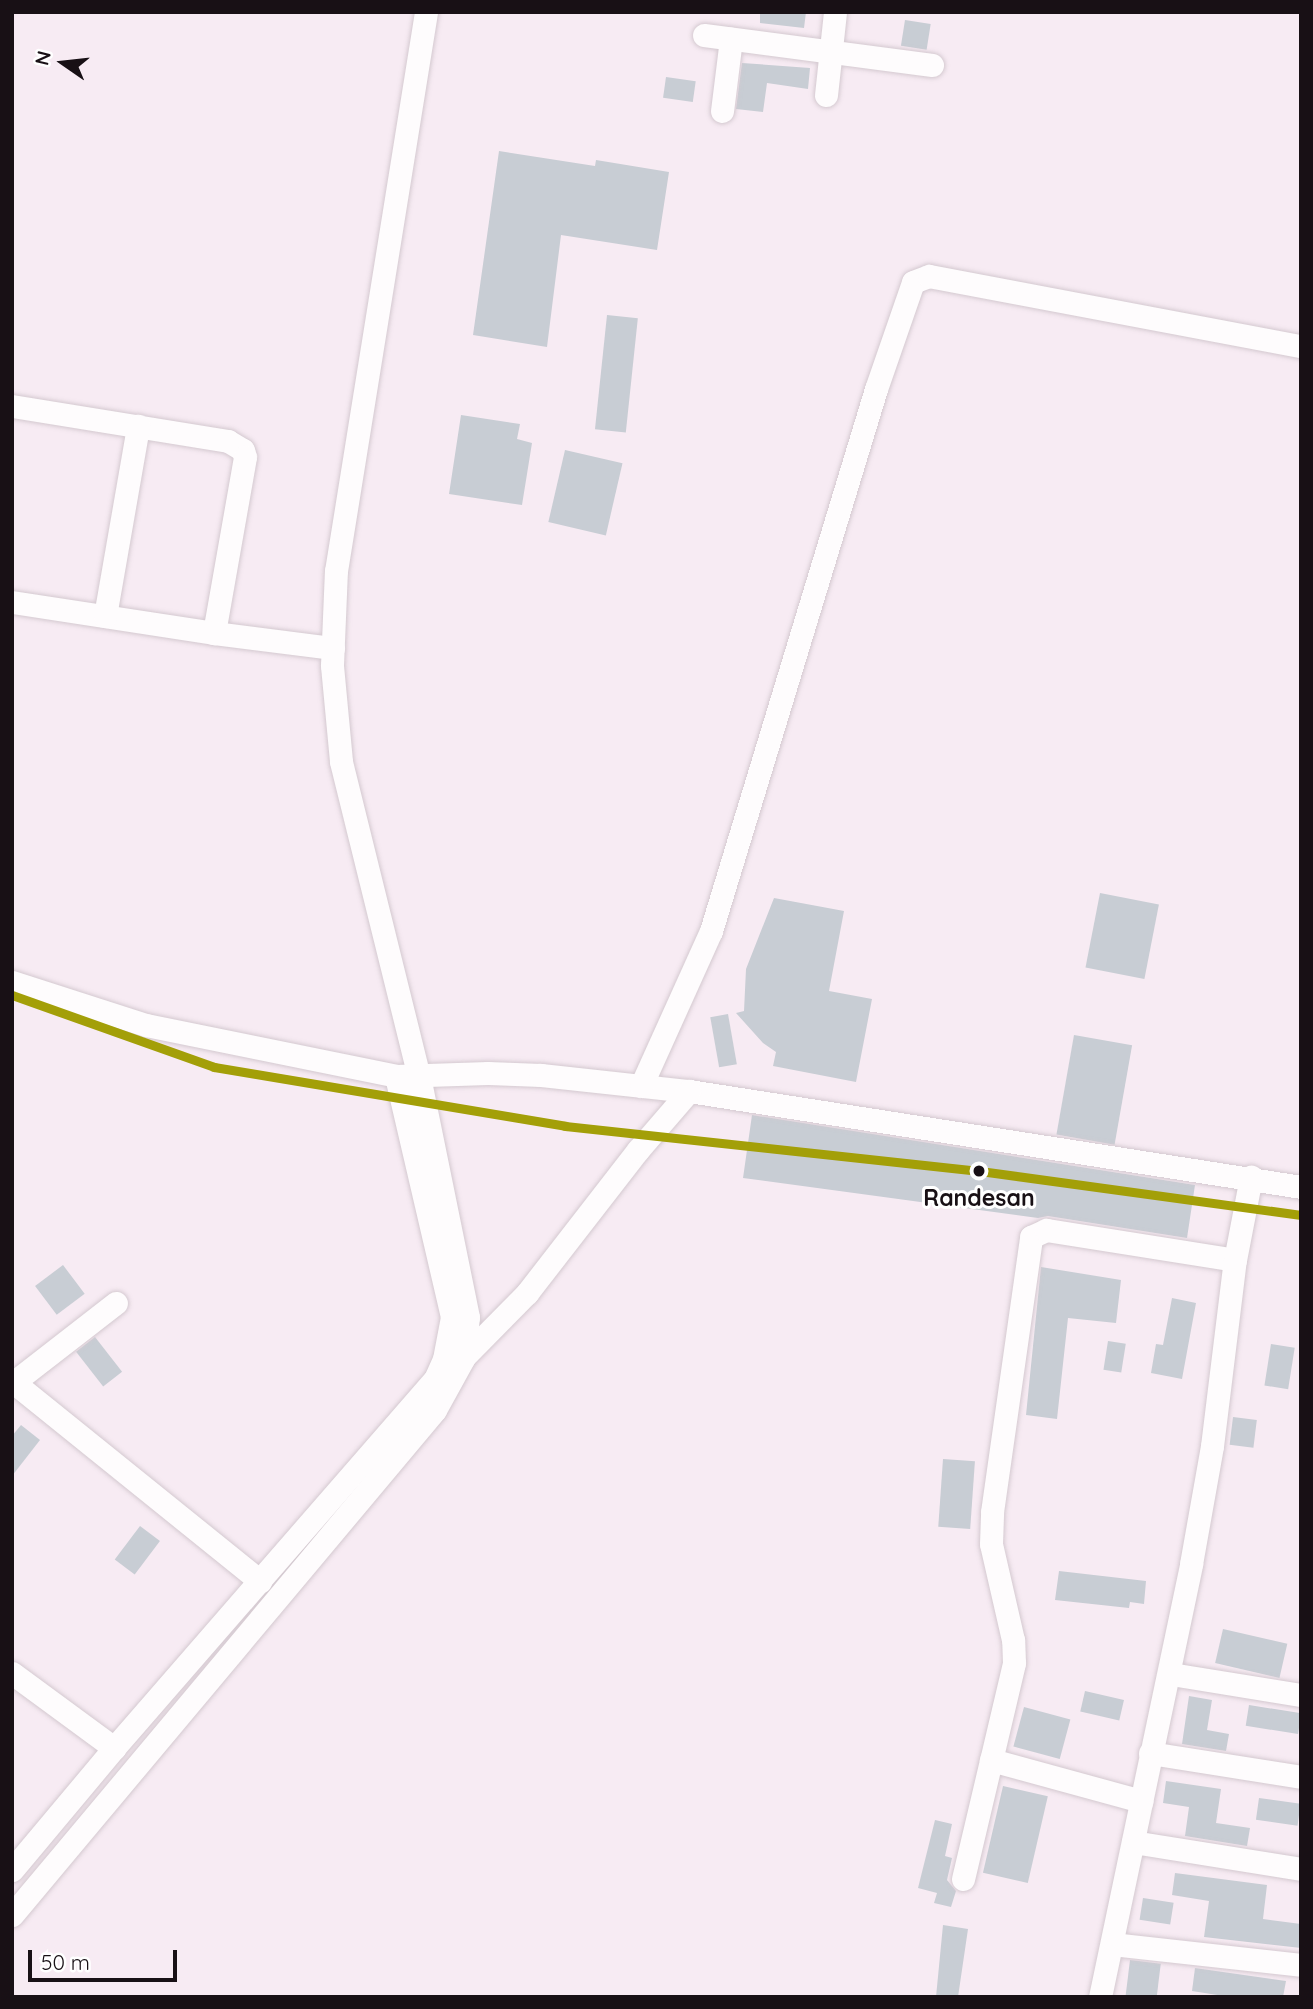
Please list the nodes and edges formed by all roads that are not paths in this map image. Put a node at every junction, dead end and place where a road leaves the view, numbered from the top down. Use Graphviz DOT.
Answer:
graph roads {
  1 [pos="426,12"];
  2 [pos="835,12"];
  3 [pos="704,35"];
  4 [pos="731,39"];
  5 [pos="830,52"];
  6 [pos="933,65"];
  7 [pos="826,95"];
  8 [pos="722,111"];
  9 [pos="1301,346"];
  10 [pos="12,405"];
  11 [pos="138,426"];
  12 [pos="12,602"];
  13 [pos="105,616"];
  14 [pos="214,633"];
  15 [pos="332,648"];
  16 [pos="12,982"];
  17 [pos="396,1076"];
  18 [pos="419,1077"];
  19 [pos="641,1086"];
  20 [pos="690,1091"];
  21 [pos="1251,1177"];
  22 [pos="1301,1187"];
  23 [pos="1235,1259"];
  24 [pos="116,1303"];
  25 [pos="463,1359"];
  26 [pos="436,1377"];
  27 [pos="13,1382"];
  28 [pos="260,1581"];
  29 [pos="12,1673"];
  30 [pos="1171,1674"];
  31 [pos="1301,1695"];
  32 [pos="114,1748"];
  33 [pos="1150,1753"];
  34 [pos="991,1760"];
  35 [pos="1301,1777"];
  36 [pos="1141,1801"];
  37 [pos="1132,1842"];
  38 [pos="1301,1869"];
  39 [pos="12,1870"];
  40 [pos="963,1879"];
  41 [pos="12,1915"];
  42 [pos="1112,1944"];
  43 [pos="1301,1965"];
  44 [pos="1100,1997"];
  1 -- 15 [label="street"];
  2 -- 5 [label="street"];
  3 -- 4 [label="street"];
  4 -- 5 [label="street"];
  4 -- 8 [label="street"];
  5 -- 6 [label="street"];
  5 -- 7 [label="street"];
  9 -- 19 [label="street"];
  10 -- 11 [label="street"];
  11 -- 13 [label="street"];
  11 -- 14 [label="street"];
  12 -- 13 [label="street"];
  13 -- 14 [label="street"];
  14 -- 15 [label="street"];
  15 -- 18 [label="street"];
  16 -- 17 [label="street"];
  17 -- 18 [label="street"];
  17 -- 26 [label="street"];
  18 -- 19 [label="street"];
  18 -- 25 [label="street"];
  19 -- 20 [label="street"];
  20 -- 21 [label="street"];
  20 -- 25 [label="street"];
  21 -- 22 [label="street"];
  21 -- 23 [label="street"];
  23 -- 30 [label="street"];
  23 -- 34 [label="street"];
  24 -- 27 [label="street"];
  25 -- 26 [label="street"];
  25 -- 41 [label="street"];
  26 -- 28 [label="street"];
  27 -- 28 [label="street"];
  28 -- 32 [label="street"];
  29 -- 32 [label="street"];
  30 -- 31 [label="street"];
  30 -- 33 [label="street"];
  32 -- 39 [label="street"];
  33 -- 35 [label="street"];
  33 -- 36 [label="street"];
  34 -- 36 [label="street"];
  34 -- 40 [label="street"];
  36 -- 37 [label="street"];
  37 -- 38 [label="street"];
  37 -- 42 [label="street"];
  42 -- 43 [label="street"];
  42 -- 44 [label="street"];
}
